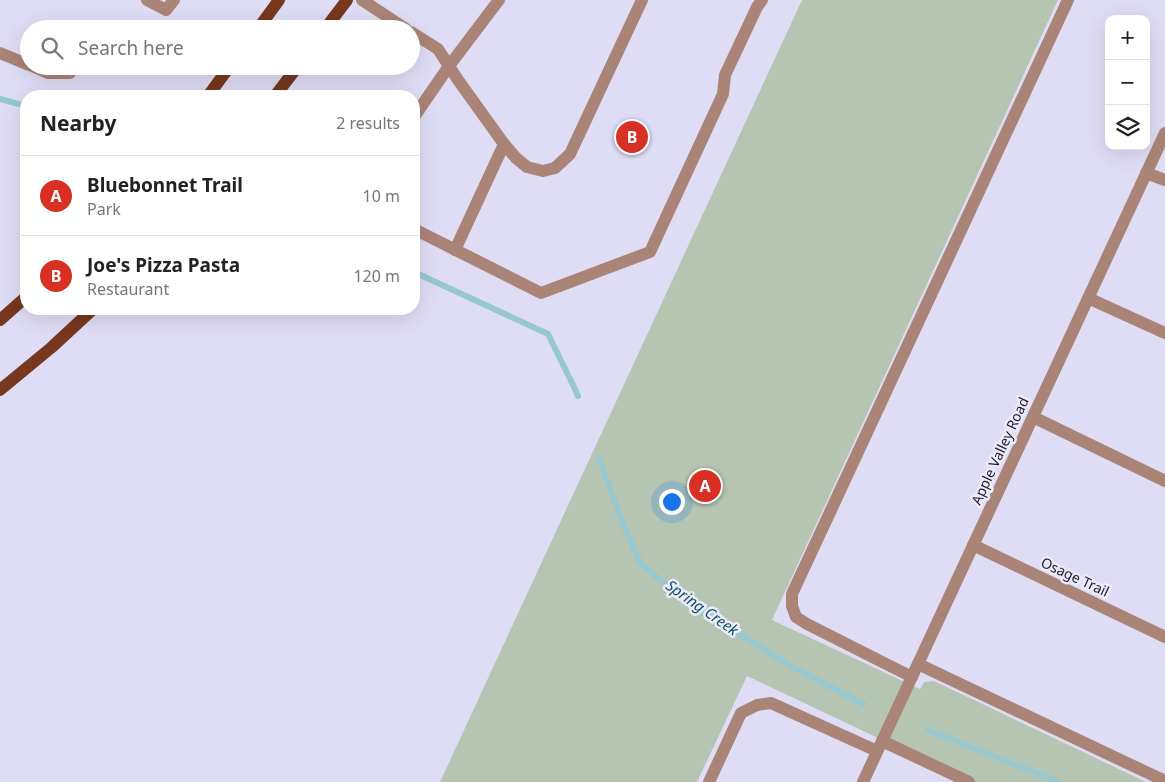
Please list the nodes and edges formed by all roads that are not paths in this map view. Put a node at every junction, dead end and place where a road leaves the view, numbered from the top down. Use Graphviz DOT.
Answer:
graph roads {
  1 [pos="147,0"];
  2 [pos="174,0"];
  3 [pos="279,0"];
  4 [pos="347,0"];
  5 [pos="362,0"];
  6 [pos="499,0"];
  7 [pos="642,0"];
  8 [pos="762,0"];
  9 [pos="1068,0"];
  10 [pos="265,20"];
  11 [pos="332,20"];
  12 [pos="392,20"];
  13 [pos="420,38"];
  14 [pos="0,53"];
  15 [pos="20,62"];
  16 [pos="449,66"];
  17 [pos="223,75"];
  18 [pos="291,75"];
  19 [pos="212,90"];
  20 [pos="280,90"];
  21 [pos="420,109"];
  22 [pos="1165,133"];
  23 [pos="504,144"];
  24 [pos="1146,173"];
  25 [pos="1165,180"];
  26 [pos="420,232"];
  27 [pos="454,250"];
  28 [pos="1088,298"];
  29 [pos="20,302"];
  30 [pos="87,315"];
  31 [pos="0,320"];
  32 [pos="1165,333"];
  33 [pos="0,390"];
  34 [pos="1033,417"];
  35 [pos="1165,481"];
  36 [pos="973,545"];
  37 [pos="1165,637"];
  38 [pos="918,664"];
  39 [pos="912,677"];
  40 [pos="880,746"];
  41 [pos="709,782"];
  42 [pos="863,782"];
  43 [pos="969,782"];
  44 [pos="1165,782"];
  1 -- 2 [label="street"];
  3 -- 10 [label="main road"];
  4 -- 11 [label="main road"];
  5 -- 12 [label="street"];
  6 -- 16 [label="street"];
  7 -- 23 [label="street"];
  8 -- 27 [label="street"];
  9 -- 39 [label="street"];
  13 -- 16 [label="street"];
  14 -- 15 [label="street"];
  16 -- 21 [label="street"];
  16 -- 23 [label="street"];
  17 -- 19 [label="main road"];
  18 -- 20 [label="main road"];
  22 -- 24 [label="street, Apple Valley Road"];
  23 -- 27 [label="street"];
  24 -- 25 [label="street"];
  24 -- 28 [label="street, Apple Valley Road"];
  26 -- 27 [label="street"];
  28 -- 32 [label="street"];
  28 -- 34 [label="street, Apple Valley Road"];
  29 -- 31 [label="main road"];
  30 -- 33 [label="main road"];
  34 -- 35 [label="street"];
  34 -- 36 [label="street, Apple Valley Road"];
  36 -- 37 [label="street, Osage Trail"];
  36 -- 38 [label="street, Apple Valley Road"];
  38 -- 39 [label="street, Apple Valley Road"];
  38 -- 44 [label="street"];
  39 -- 40 [label="street, Apple Valley Road"];
  40 -- 41 [label="street"];
  40 -- 42 [label="street, Apple Valley Road"];
  40 -- 43 [label="street"];
}
